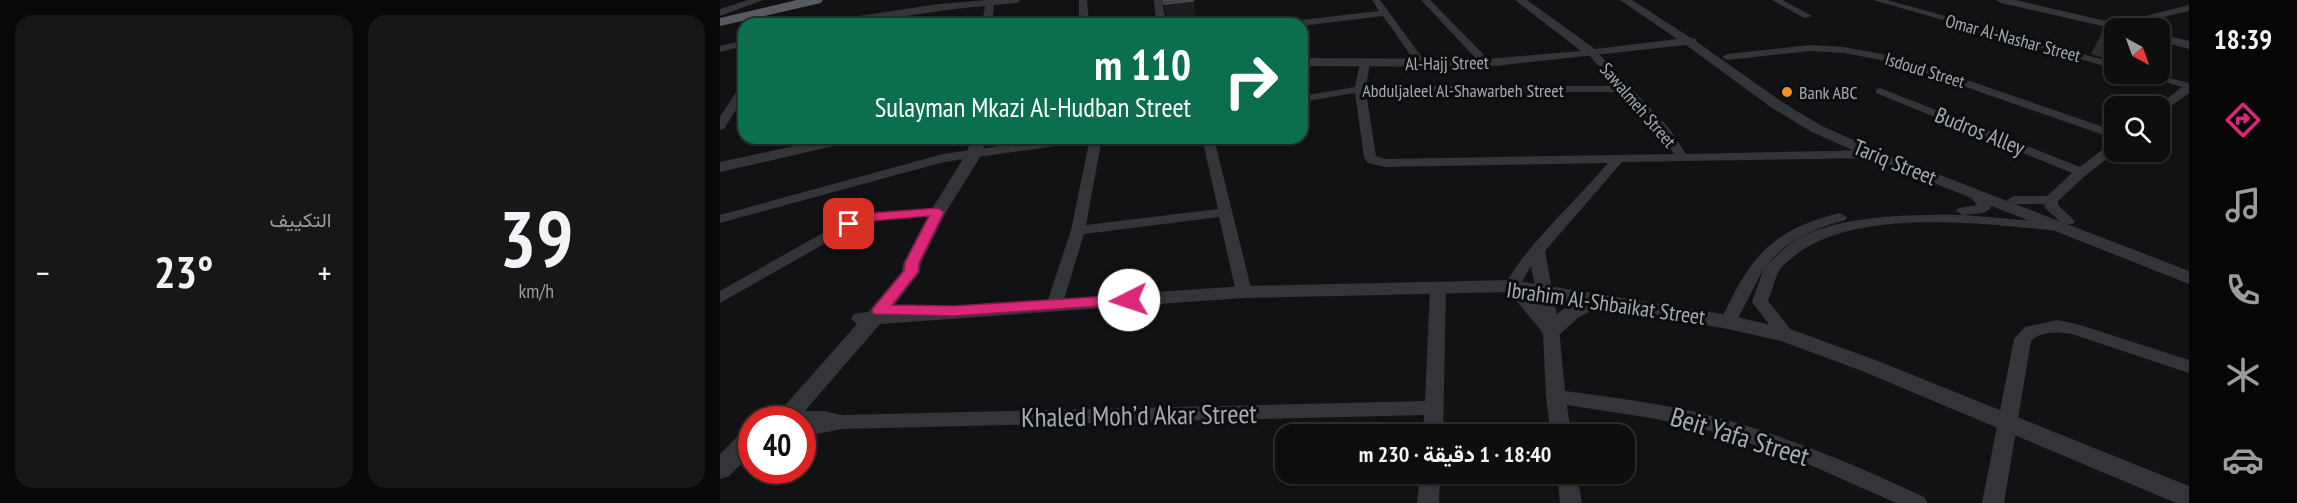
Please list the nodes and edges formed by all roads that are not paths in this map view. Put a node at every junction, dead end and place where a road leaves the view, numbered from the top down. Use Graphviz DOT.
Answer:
graph roads {
  1 [pos="758,0"];
  2 [pos="782,0"];
  3 [pos="816,0"];
  4 [pos="1017,0"];
  5 [pos="1083,0"];
  6 [pos="1158,0"];
  7 [pos="1376,0"];
  8 [pos="1425,0"];
  9 [pos="1520,0"];
  10 [pos="1625,0"];
  11 [pos="1638,0"];
  12 [pos="1776,0"];
  13 [pos="1877,0"];
  14 [pos="1926,0"];
  15 [pos="2001,0"];
  16 [pos="990,1"];
  17 [pos="1907,8"];
  18 [pos="2189,9"];
  19 [pos="720,13"];
  20 [pos="1384,13"];
  21 [pos="1807,16"];
  22 [pos="892,18"];
  23 [pos="988,18"];
  24 [pos="1084,18"];
  25 [pos="1160,18"];
  26 [pos="2148,18"];
  27 [pos="720,22"];
  28 [pos="1308,22"];
  29 [pos="2104,24"];
  30 [pos="1670,29"];
  31 [pos="1695,40"];
  32 [pos="2170,40"];
  33 [pos="738,44"];
  34 [pos="1657,45"];
  35 [pos="2189,45"];
  36 [pos="720,49"];
  37 [pos="1591,52"];
  38 [pos="1708,55"];
  39 [pos="1726,57"];
  40 [pos="1308,62"];
  41 [pos="1365,63"];
  42 [pos="1486,63"];
  43 [pos="2104,63"];
  44 [pos="1422,64"];
  45 [pos="2170,81"];
  46 [pos="2189,86"];
  47 [pos="1360,89"];
  48 [pos="1624,89"];
  49 [pos="1880,91"];
  50 [pos="738,96"];
  51 [pos="1308,98"];
  52 [pos="2170,102"];
  53 [pos="721,122"];
  54 [pos="1817,129"];
  55 [pos="2104,131"];
  56 [pos="820,144"];
  57 [pos="1004,144"];
  58 [pos="1095,144"];
  59 [pos="1209,144"];
  60 [pos="977,146"];
  61 [pos="1821,154"];
  62 [pos="1873,154"];
  63 [pos="2104,154"];
  64 [pos="1683,158"];
  65 [pos="1617,160"];
  66 [pos="720,167"];
  67 [pos="2080,172"];
  68 [pos="1976,195"];
  69 [pos="2014,200"];
  70 [pos="2050,200"];
  71 [pos="938,212"];
  72 [pos="1225,212"];
  73 [pos="720,219"];
  74 [pos="2062,224"];
  75 [pos="1078,230"];
  76 [pos="1538,249"];
  77 [pos="2189,268"];
  78 [pos="2189,278"];
  79 [pos="1512,286"];
  80 [pos="1438,288"];
  81 [pos="1244,292"];
  82 [pos="1545,292"];
  83 [pos="720,298"];
  84 [pos="1600,300"];
  85 [pos="1054,306"];
  86 [pos="871,315"];
  87 [pos="1728,322"];
  88 [pos="1551,331"];
  89 [pos="1786,335"];
  90 [pos="2189,368"];
  91 [pos="1555,398"];
  92 [pos="788,406"];
  93 [pos="1435,408"];
  94 [pos="816,418"];
  95 [pos="843,422"];
  96 [pos="2008,423"];
  97 [pos="1434,424"];
  98 [pos="1559,424"];
  99 [pos="816,427"];
  100 [pos="738,451"];
  101 [pos="738,465"];
  102 [pos="720,469"];
  103 [pos="720,481"];
  104 [pos="1429,484"];
  105 [pos="1568,484"];
  106 [pos="2189,497"];
  107 [pos="1428,503"];
  108 [pos="1571,503"];
  109 [pos="1917,503"];
  110 [pos="1993,503"];
  1 -- 19 [label="street"];
  2 -- 19 [label="highway"];
  3 -- 27 [label="highway"];
  4 -- 16 [label="street"];
  5 -- 24 [label="street"];
  6 -- 25 [label="street"];
  7 -- 20 [label="street"];
  8 -- 42 [label="street"];
  9 -- 37 [label="street"];
  10 -- 30 [label="street, Tariq Street"];
  11 -- 31 [label="street, Tariq Street"];
  12 -- 21 [label="street"];
  13 -- 17 [label="street, Omar Al-Nashar Street"];
  14 -- 17 [label="street"];
  15 -- 29 [label="street"];
  16 -- 22 [label="street"];
  16 -- 23 [label="street"];
  17 -- 43 [label="street, Omar Al-Nashar Street"];
  18 -- 26 [label="street"];
  20 -- 28 [label="street"];
  20 -- 44 [label="street"];
  30 -- 31 [label="street, Tariq Street"];
  30 -- 37 [label="street, Al-Hajj Street"];
  31 -- 34 [label="street, Al-Hajj Street"];
  31 -- 38 [label="street, Tariq Street"];
  31 -- 39 [label="street, Tariq Street"];
  32 -- 35 [label="street"];
  33 -- 36 [label="street"];
  34 -- 37 [label="street, Al-Hajj Street"];
  34 -- 38 [label="street"];
  37 -- 42 [label="street, Al-Hajj Street"];
  37 -- 48 [label="street, Sawalmeh Street"];
  38 -- 54 [label="street, Tariq Street"];
  39 -- 55 [label="street, Isdoud Street"];
  39 -- 69 [label="street, Tariq Street"];
  40 -- 41 [label="street, Al-Hajj Street"];
  41 -- 44 [label="street, Al-Hajj Street"];
  41 -- 47 [label="street"];
  42 -- 44 [label="street, Al-Hajj Street"];
  45 -- 46 [label="street"];
  46 -- 52 [label="street"];
  47 -- 48 [label="street, Abduljaleel Al-Shawarbeh Street"];
  47 -- 51 [label="street, Abduljaleel Al-Shawarbeh Street"];
  47 -- 65 [label="street"];
  48 -- 64 [label="street, Sawalmeh Street"];
  49 -- 67 [label="street, Budros Alley"];
  50 -- 53 [label="street"];
  54 -- 61 [label="street"];
  54 -- 62 [label="street, Tariq Street"];
  56 -- 66 [label="street"];
  57 -- 60 [label="street"];
  58 -- 75 [label="street"];
  59 -- 72 [label="street"];
  60 -- 71 [label="street"];
  60 -- 73 [label="street"];
  61 -- 62 [label="street"];
  61 -- 64 [label="street"];
  62 -- 68 [label="street, Tariq Street"];
  63 -- 67 [label="street"];
  64 -- 65 [label="street"];
  65 -- 76 [label="street"];
  67 -- 70 [label="street"];
  68 -- 74 [label="street, Tariq Street"];
  68 -- 87 [label="street"];
  69 -- 70 [label="street"];
  69 -- 74 [label="street, Tariq Street"];
  70 -- 74 [label="street"];
  71 -- 83 [label="street"];
  71 -- 86 [label="street"];
  72 -- 75 [label="street"];
  72 -- 81 [label="street"];
  74 -- 77 [label="street, Tariq Street"];
  74 -- 78 [label="street, Tariq Street"];
  74 -- 89 [label="street"];
  75 -- 85 [label="street"];
  76 -- 79 [label="street"];
  76 -- 82 [label="street"];
  79 -- 80 [label="street, Ibrahim Al-Shbaikat Street"];
  79 -- 82 [label="street, Ibrahim Al-Shbaikat Street"];
  79 -- 88 [label="street"];
  80 -- 81 [label="street, Ibrahim Al-Shbaikat Street"];
  80 -- 93 [label="street"];
  81 -- 85 [label="street, Ibrahim Al-Shbaikat Street"];
  82 -- 84 [label="street, Ibrahim Al-Shbaikat Street"];
  82 -- 88 [label="street"];
  84 -- 87 [label="street, Ibrahim Al-Shbaikat Street"];
  84 -- 88 [label="street"];
  85 -- 86 [label="street, Ibrahim Al-Shbaikat Street"];
  86 -- 92 [label="street"];
  87 -- 89 [label="street, Ibrahim Al-Shbaikat Street"];
  88 -- 91 [label="street"];
  89 -- 96 [label="street, Ibrahim Al-Shbaikat Street"];
  90 -- 96 [label="street"];
  91 -- 98 [label="street"];
  91 -- 109 [label="street, Beit Yafa Street"];
  93 -- 95 [label="street, Khaled Moh’d Akar Street"];
  93 -- 97 [label="street"];
  94 -- 95 [label="street, Khaled Moh’d Akar Street"];
  95 -- 99 [label="street, Khaled Moh’d Akar Street"];
  96 -- 106 [label="street, Ibrahim Al-Shbaikat Street"];
  96 -- 110 [label="street"];
  100 -- 102 [label="street"];
  101 -- 103 [label="street"];
  104 -- 107 [label="street"];
  105 -- 108 [label="street"];
}
